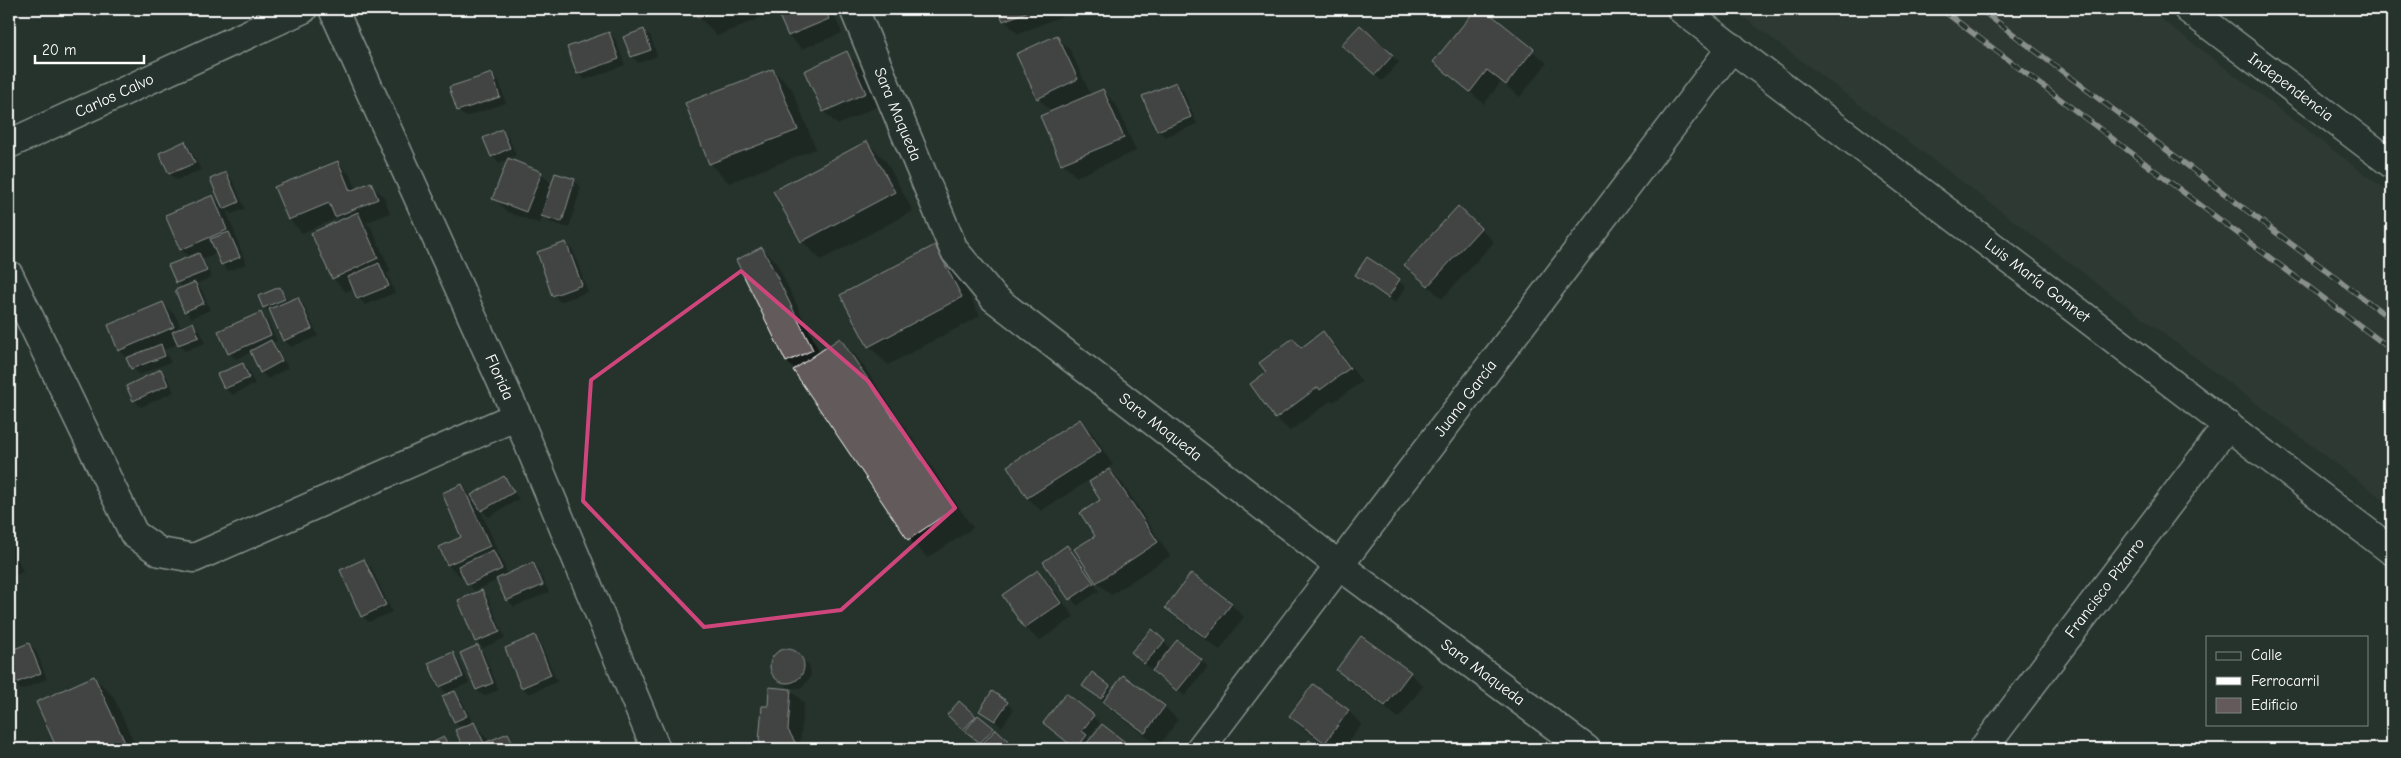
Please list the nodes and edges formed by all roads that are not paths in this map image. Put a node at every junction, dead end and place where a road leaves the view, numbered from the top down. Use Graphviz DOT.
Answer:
graph roads {
  1 [pos="304,9"];
  2 [pos="334,9"];
  3 [pos="854,9"];
  4 [pos="1681,9"];
  5 [pos="2188,9"];
  6 [pos="1732,47"];
  7 [pos="9,144"];
  8 [pos="2392,164"];
  9 [pos="9,275"];
  10 [pos="517,416"];
  11 [pos="2228,425"];
  12 [pos="2392,551"];
  13 [pos="1340,566"];
  14 [pos="656,749"];
  15 [pos="1200,749"];
  16 [pos="1586,749"];
  17 [pos="1982,749"];
  1 -- 7 [label="street, Carlos Calvo"];
  2 -- 10 [label="street, Florida"];
  3 -- 13 [label="street, Sara Maqueda"];
  4 -- 6 [label="street, Luis María Gonnet"];
  5 -- 8 [label="street, Independencia"];
  6 -- 11 [label="street, Luis María Gonnet"];
  6 -- 13 [label="street, Juana García"];
  9 -- 10 [label="street"];
  10 -- 14 [label="street, Florida"];
  11 -- 12 [label="street, Luis María Gonnet"];
  11 -- 17 [label="street, Francisco Pizarro"];
  13 -- 15 [label="street, Juana García"];
  13 -- 16 [label="street, Sara Maqueda"];
}
